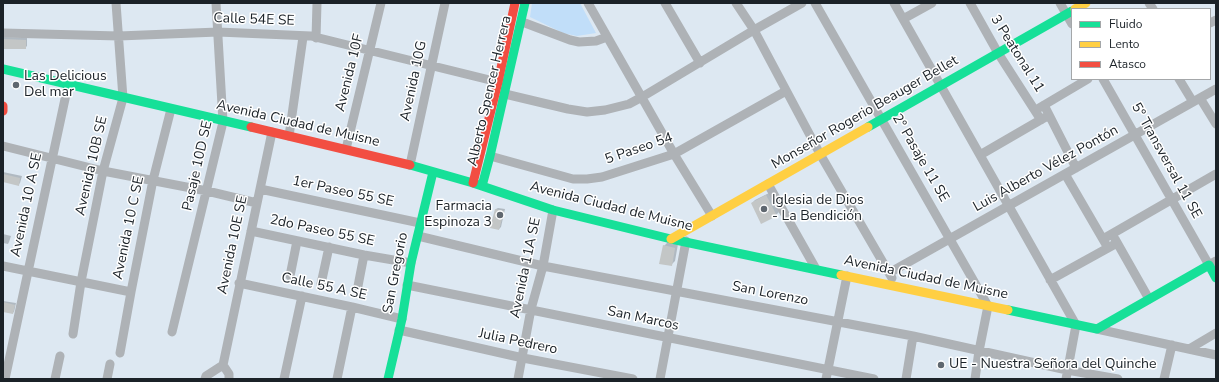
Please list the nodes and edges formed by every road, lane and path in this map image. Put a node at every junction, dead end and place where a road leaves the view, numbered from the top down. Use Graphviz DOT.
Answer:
graph roads {
  1 [pos="116,3"];
  2 [pos="216,3"];
  3 [pos="317,3"];
  4 [pos="381,3"];
  5 [pos="445,3"];
  6 [pos="515,3"];
  7 [pos="525,3"];
  8 [pos="588,3"];
  9 [pos="665,3"];
  10 [pos="736,3"];
  11 [pos="802,3"];
  12 [pos="815,3"];
  13 [pos="894,3"];
  14 [pos="932,3"];
  15 [pos="970,3"];
  16 [pos="1060,3"];
  17 [pos="1086,3"];
  18 [pos="1077,8"];
  19 [pos="1069,12"];
  20 [pos="903,19"];
  21 [pos="525,23"];
  22 [pos="754,30"];
  23 [pos="218,32"];
  24 [pos="3,33"];
  25 [pos="119,36"];
  26 [pos="303,36"];
  27 [pos="607,37"];
  28 [pos="316,38"];
  29 [pos="370,50"];
  30 [pos="998,53"];
  31 [pos="700,63"];
  32 [pos="432,65"];
  33 [pos="3,69"];
  34 [pos="1086,80"];
  35 [pos="1104,80"];
  36 [pos="1180,80"];
  37 [pos="498,82"];
  38 [pos="68,85"];
  39 [pos="941,85"];
  40 [pos="1216,89"];
  41 [pos="786,91"];
  42 [pos="505,94"];
  43 [pos="642,97"];
  44 [pos="123,98"];
  45 [pos="1197,100"];
  46 [pos="1044,105"];
  47 [pos="3,106"];
  48 [pos="171,110"];
  49 [pos="1035,110"];
  50 [pos="3,111"];
  51 [pos="1045,117"];
  52 [pos="881,119"];
  53 [pos="223,122"];
  54 [pos="1216,124"];
  55 [pos="272,132"];
  56 [pos="1135,135"];
  57 [pos="289,136"];
  58 [pos="3,146"];
  59 [pos="346,149"];
  60 [pos="674,154"];
  61 [pos="820,154"];
  62 [pos="980,155"];
  63 [pos="490,156"];
  64 [pos="51,159"];
  65 [pos="410,165"];
  66 [pos="1076,168"];
  67 [pos="103,171"];
  68 [pos="433,172"];
  69 [pos="1065,174"];
  70 [pos="1216,174"];
  71 [pos="153,180"];
  72 [pos="768,184"];
  73 [pos="477,185"];
  74 [pos="260,189"];
  75 [pos="207,191"];
  76 [pos="1172,200"];
  77 [pos="257,203"];
  78 [pos="1009,206"];
  79 [pos="553,210"];
  80 [pos="712,216"];
  81 [pos="420,223"];
  82 [pos="251,231"];
  83 [pos="1112,234"];
  84 [pos="418,236"];
  85 [pos="671,239"];
  86 [pos="951,239"];
  87 [pos="1103,239"];
  88 [pos="297,241"];
  89 [pos="686,241"];
  90 [pos="1117,243"];
  91 [pos="329,248"];
  92 [pos="1108,248"];
  93 [pos="364,255"];
  94 [pos="411,263"];
  95 [pos="1212,263"];
  96 [pos="3,266"];
  97 [pos="543,266"];
  98 [pos="816,269"];
  99 [pos="28,271"];
  100 [pos="889,274"];
  101 [pos="290,276"];
  102 [pos="847,276"];
  103 [pos="1216,278"];
  104 [pos="1050,280"];
  105 [pos="81,282"];
  106 [pos="240,283"];
  107 [pos="321,284"];
  108 [pos="407,285"];
  109 [pos="358,286"];
  110 [pos="897,286"];
  111 [pos="677,291"];
  112 [pos="130,292"];
  113 [pos="302,296"];
  114 [pos="1149,299"];
  115 [pos="988,306"];
  116 [pos="352,307"];
  117 [pos="531,309"];
  118 [pos="402,319"];
  119 [pos="838,322"];
  120 [pos="1076,325"];
  121 [pos="1097,329"];
  122 [pos="399,330"];
  123 [pos="172,332"];
  124 [pos="73,334"];
  125 [pos="1216,334"];
  126 [pos="913,336"];
  127 [pos="668,338"];
  128 [pos="1172,346"];
  129 [pos="1189,349"];
  130 [pos="979,351"];
  131 [pos="120,353"];
  132 [pos="1216,355"];
  133 [pos="60,356"];
  134 [pos="522,358"];
  135 [pos="110,364"];
  136 [pos="223,364"];
  137 [pos="828,370"];
  138 [pos="1066,374"];
  139 [pos="5,379"];
  140 [pos="55,379"];
  141 [pos="107,379"];
  142 [pos="205,379"];
  143 [pos="229,379"];
  144 [pos="284,379"];
  145 [pos="337,379"];
  146 [pos="388,379"];
  147 [pos="518,379"];
  148 [pos="633,379"];
  149 [pos="660,379"];
  150 [pos="826,379"];
  151 [pos="874,379"];
  152 [pos="906,379"];
  153 [pos="975,379"];
  154 [pos="1118,379"];
  155 [pos="1164,379"];
  1 -- 25 [label="street, Avenida 10B SE"];
  2 -- 23 [label="street, Pasaje 10D SE"];
  3 -- 28 [label="street"];
  4 -- 29 [label="street, Avenida 10F"];
  5 -- 32 [label="street, Avenida 10G"];
  6 -- 37 [label="street, Alberto Spencer Herrera"];
  7 -- 42 [label="street, Alberto Spencer Herrera"];
  8 -- 27 [label="street"];
  9 -- 31 [label="street"];
  10 -- 22 [label="street"];
  11 -- 22 [label="street"];
  12 -- 52 [label="street, 2° Pasaje 11 SE"];
  13 -- 20 [label="street"];
  14 -- 20 [label="street"];
  15 -- 30 [label="street, 3 Peatonal 11"];
  16 -- 19 [label="street"];
  17 -- 18 [label="street"];
  19 -- 30 [label="street, Monseñor Rogerio Beauger Bellet"];
  20 -- 39 [label="street"];
  21 -- 27 [label="street"];
  22 -- 31 [label="street"];
  22 -- 41 [label="street"];
  23 -- 25 [label="street, Calle 54E SE"];
  23 -- 26 [label="street, Calle 54E SE"];
  23 -- 53 [label="street, Pasaje 10D SE"];
  24 -- 25 [label="street, Calle 54E SE"];
  25 -- 44 [label="street, Avenida 10B SE"];
  26 -- 28 [label="street, Calle 54E SE"];
  26 -- 57 [label="street"];
  27 -- 43 [label="street"];
  28 -- 29 [label="street, Calle 54E SE"];
  29 -- 32 [label="street, Calle 54E SE"];
  29 -- 59 [label="street, Avenida 10F"];
  30 -- 39 [label="street, Monseñor Rogerio Beauger Bellet"];
  30 -- 49 [label="street, 3 Peatonal 11"];
  31 -- 43 [label="street"];
  32 -- 37 [label="street, Calle 54E SE"];
  32 -- 65 [label="street, Avenida 10G"];
  33 -- 38 [label="street, Avenida Ciudad de Muisne"];
  34 -- 46 [label="street"];
  35 -- 56 [label="street, 5° Transversal 11 SE"];
  36 -- 45 [label="street"];
  37 -- 73 [label="street, Alberto Spencer Herrera"];
  38 -- 44 [label="street, Avenida Ciudad de Muisne"];
  38 -- 64 [label="street, Avenida 10 A SE"];
  39 -- 52 [label="street, Monseñor Rogerio Beauger Bellet"];
  39 -- 62 [label="street"];
  40 -- 45 [label="street, Luis Alberto Vélez Pontón"];
  41 -- 60 [label="street, 5 Paseo 54"];
  41 -- 61 [label="street"];
  42 -- 43 [label="street"];
  42 -- 63 [label="street, Alberto Spencer Herrera"];
  43 -- 60 [label="street"];
  44 -- 48 [label="street, Avenida Ciudad de Muisne"];
  44 -- 67 [label="street, Avenida 10B SE"];
  45 -- 54 [label="street"];
  45 -- 56 [label="street, Luis Alberto Vélez Pontón"];
  46 -- 49 [label="street"];
  46 -- 51 [label="street, 3 Peatonal 11"];
  47 -- 50 [label="street"];
  48 -- 53 [label="street, Avenida Ciudad de Muisne"];
  48 -- 71 [label="street, Avenida 10 C SE"];
  49 -- 51 [label="street, 3 Peatonal 11"];
  51 -- 62 [label="street"];
  51 -- 66 [label="street, 3 Peatonal 11"];
  52 -- 61 [label="street, Monseñor Rogerio Beauger Bellet"];
  52 -- 86 [label="street, 2° Pasaje 11 SE"];
  53 -- 55 [label="street, Avenida Ciudad de Muisne"];
  53 -- 75 [label="street, Pasaje 10D SE"];
  55 -- 57 [label="street, Avenida Ciudad de Muisne"];
  55 -- 74 [label="street, Avenida 10E SE"];
  56 -- 66 [label="street, Luis Alberto Vélez Pontón"];
  56 -- 76 [label="street, 5° Transversal 11 SE"];
  57 -- 59 [label="street, Avenida Ciudad de Muisne"];
  58 -- 64 [label="street"];
  59 -- 65 [label="street, Avenida Ciudad de Muisne"];
  60 -- 63 [label="street, 5 Paseo 54"];
  60 -- 80 [label="street"];
  61 -- 72 [label="street, Monseñor Rogerio Beauger Bellet"];
  61 -- 100 [label="street"];
  62 -- 78 [label="street"];
  63 -- 73 [label="street, Alberto Spencer Herrera"];
  64 -- 67 [label="street"];
  64 -- 99 [label="street, Avenida 10 A SE"];
  65 -- 68 [label="street, Avenida Ciudad de Muisne"];
  66 -- 69 [label="street, Luis Alberto Vélez Pontón"];
  67 -- 71 [label="street"];
  67 -- 105 [label="street, Avenida 10B SE"];
  68 -- 73 [label="street, Avenida Ciudad de Muisne"];
  68 -- 81 [label="street, San Gregorio"];
  69 -- 78 [label="street, Luis Alberto Vélez Pontón"];
  69 -- 87 [label="street"];
  70 -- 76 [label="street"];
  71 -- 75 [label="street"];
  71 -- 112 [label="street, Avenida 10 C SE"];
  72 -- 80 [label="street, Monseñor Rogerio Beauger Bellet"];
  72 -- 98 [label="street"];
  73 -- 79 [label="street, Avenida Ciudad de Muisne"];
  74 -- 77 [label="street, Avenida 10E SE"];
  74 -- 81 [label="street, 1er Paseo 55 SE"];
  75 -- 77 [label="street"];
  75 -- 123 [label="street, Pasaje 10D SE"];
  76 -- 83 [label="street"];
  76 -- 95 [label="street, 5° Transversal 11 SE"];
  77 -- 82 [label="street, Avenida 10E SE"];
  78 -- 86 [label="street, Luis Alberto Vélez Pontón"];
  78 -- 104 [label="street"];
  79 -- 85 [label="street, Avenida Ciudad de Muisne"];
  79 -- 97 [label="street, Avenida 11A SE"];
  80 -- 85 [label="street, Monseñor Rogerio Beauger Bellet"];
  81 -- 84 [label="street, San Gregorio"];
  82 -- 88 [label="street, 2do Paseo 55 SE"];
  82 -- 106 [label="street, Avenida 10E SE"];
  83 -- 87 [label="street"];
  83 -- 90 [label="street"];
  84 -- 94 [label="street, San Gregorio"];
  84 -- 97 [label="street, San Lorenzo"];
  85 -- 89 [label="street, Avenida Ciudad de Muisne"];
  86 -- 100 [label="street, Luis Alberto Vélez Pontón"];
  86 -- 115 [label="street, 2° Pasaje 11 SE"];
  87 -- 92 [label="street"];
  88 -- 91 [label="street, 2do Paseo 55 SE"];
  88 -- 101 [label="street"];
  89 -- 98 [label="street, Avenida Ciudad de Muisne"];
  89 -- 111 [label="street"];
  90 -- 92 [label="street"];
  90 -- 114 [label="street"];
  91 -- 93 [label="street, 2do Paseo 55 SE"];
  91 -- 107 [label="street"];
  92 -- 104 [label="street"];
  93 -- 94 [label="street, 2do Paseo 55 SE"];
  93 -- 109 [label="street"];
  94 -- 108 [label="street, San Gregorio"];
  95 -- 103 [label="street, 5° Transversal 11 SE"];
  95 -- 114 [label="street"];
  96 -- 99 [label="street"];
  97 -- 111 [label="street, San Lorenzo"];
  97 -- 117 [label="street, Avenida 11A SE"];
  98 -- 102 [label="street, Avenida Ciudad de Muisne"];
  99 -- 105 [label="street"];
  99 -- 139 [label="street, Avenida 10 A SE"];
  100 -- 110 [label="street"];
  102 -- 110 [label="street, Avenida Ciudad de Muisne"];
  102 -- 119 [label="street"];
  104 -- 120 [label="street"];
  105 -- 112 [label="street"];
  105 -- 124 [label="street, Avenida 10B SE"];
  106 -- 113 [label="street, Calle 55 A SE"];
  106 -- 136 [label="street, Avenida 10E SE"];
  108 -- 117 [label="street, San Marcos"];
  108 -- 118 [label="street, San Gregorio"];
  110 -- 115 [label="street, Avenida Ciudad de Muisne"];
  111 -- 119 [label="street, San Lorenzo"];
  111 -- 127 [label="street"];
  112 -- 131 [label="street, Avenida 10 C SE"];
  113 -- 116 [label="street, Calle 55 A SE"];
  113 -- 144 [label="street"];
  114 -- 121 [label="street"];
  115 -- 120 [label="street, Avenida Ciudad de Muisne"];
  115 -- 130 [label="street"];
  116 -- 118 [label="street, Calle 55 A SE"];
  116 -- 145 [label="street"];
  117 -- 127 [label="street, San Marcos"];
  117 -- 134 [label="street, Avenida 11A SE"];
  118 -- 122 [label="street, San Gregorio"];
  119 -- 126 [label="street, San Lorenzo"];
  119 -- 137 [label="street"];
  120 -- 121 [label="street, Avenida Ciudad de Muisne"];
  120 -- 138 [label="street"];
  121 -- 128 [label="street, Avenida Ciudad de Muisne"];
  122 -- 134 [label="street, Julia Pedrero"];
  122 -- 146 [label="street, San Gregorio"];
  125 -- 129 [label="street"];
  126 -- 130 [label="street, San Lorenzo"];
  126 -- 152 [label="street"];
  127 -- 137 [label="street, San Marcos"];
  127 -- 149 [label="street"];
  128 -- 129 [label="street, Avenida Ciudad de Muisne"];
  128 -- 155 [label="street"];
  129 -- 132 [label="street, Avenida Ciudad de Muisne"];
  130 -- 138 [label="street, San Lorenzo"];
  130 -- 153 [label="street"];
  133 -- 140 [label="street"];
  134 -- 147 [label="street, Avenida 11A SE"];
  134 -- 148 [label="street, Julia Pedrero"];
  135 -- 141 [label="street"];
  136 -- 142 [label="street"];
  136 -- 143 [label="street"];
  137 -- 150 [label="street"];
  137 -- 151 [label="street, San Marcos"];
  138 -- 154 [label="street, San Lorenzo"];
}
